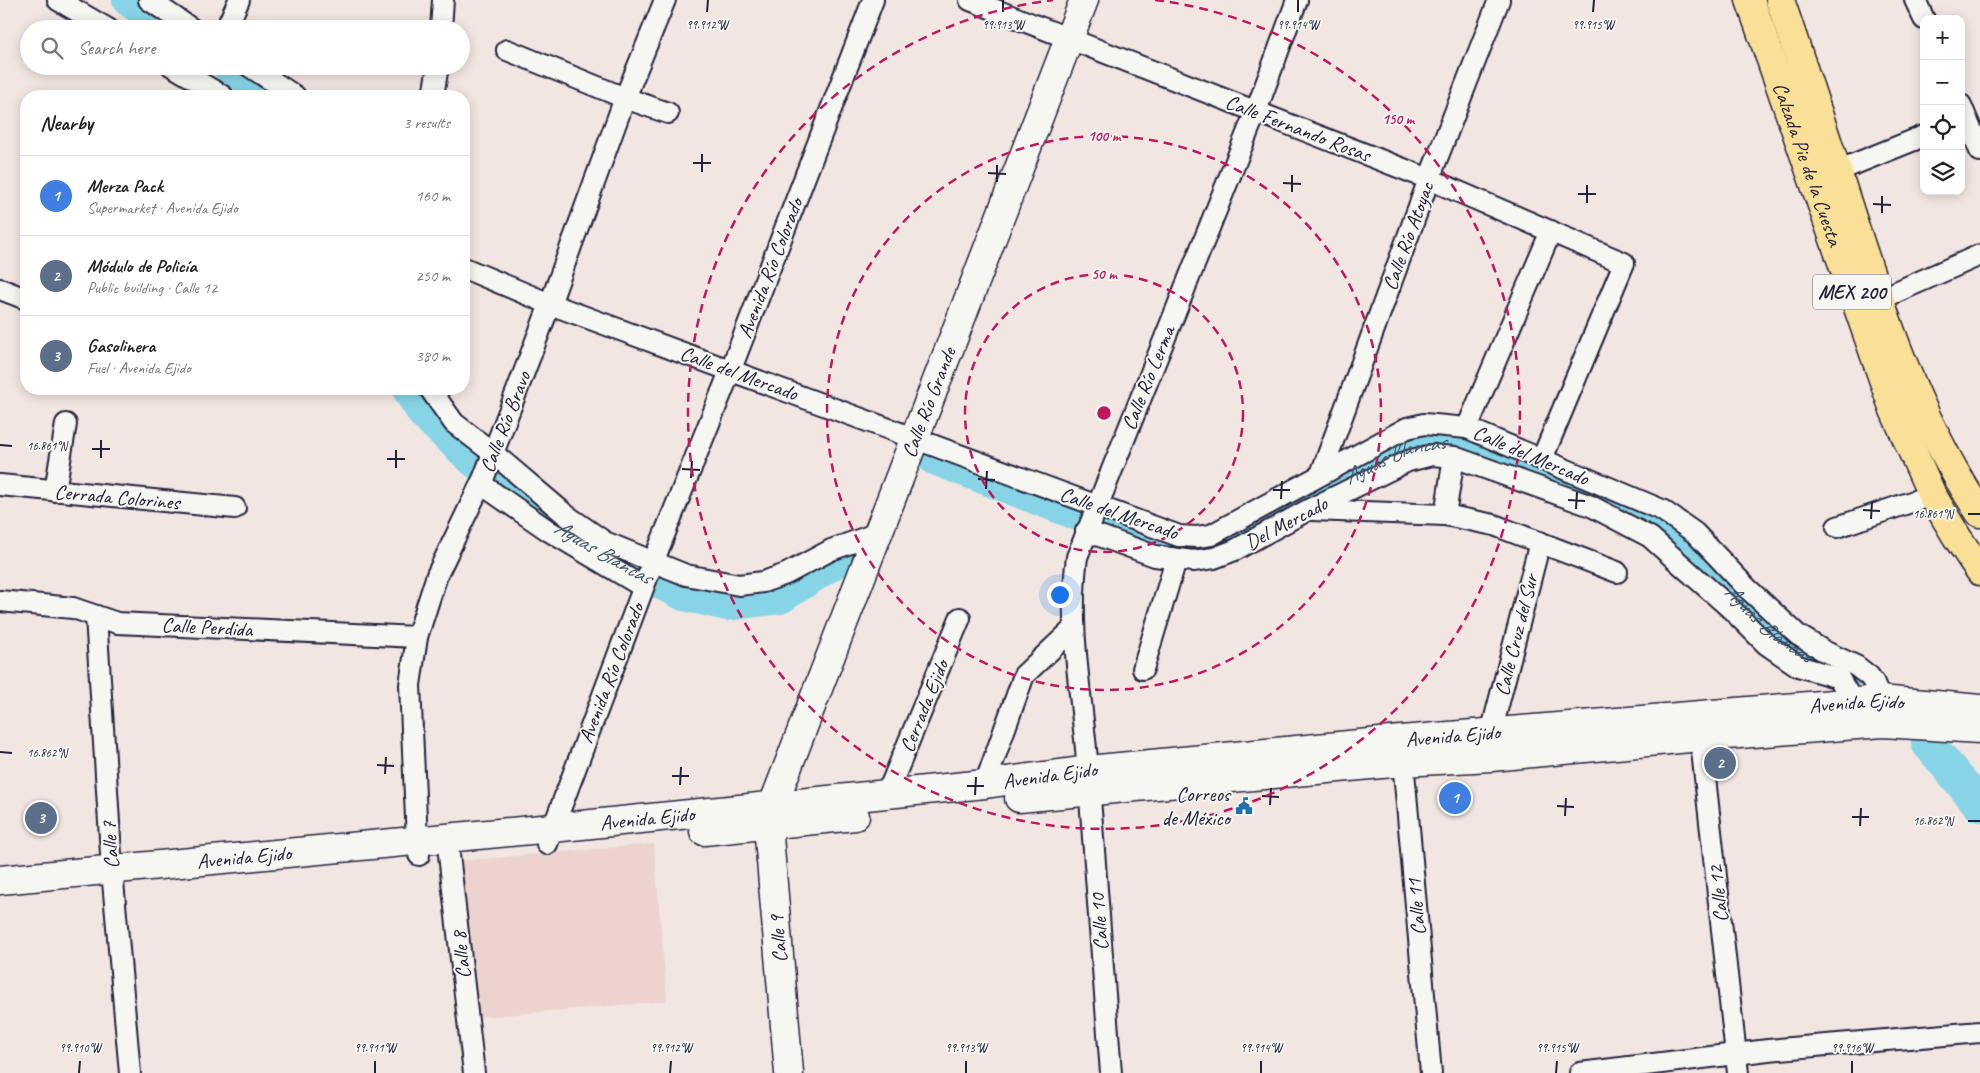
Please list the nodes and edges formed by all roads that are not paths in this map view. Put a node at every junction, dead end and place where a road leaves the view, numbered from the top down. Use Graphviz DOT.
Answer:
graph roads {
  1 [pos="58,0"];
  2 [pos="149,0"];
  3 [pos="239,0"];
  4 [pos="443,0"];
  5 [pos="665,0"];
  6 [pos="874,0"];
  7 [pos="970,0"];
  8 [pos="1084,0"];
  9 [pos="1297,0"];
  10 [pos="1498,0"];
  11 [pos="1750,0"];
  12 [pos="1780,0"];
  13 [pos="1915,0"];
  14 [pos="1922,15"];
  15 [pos="92,20"];
  16 [pos="179,20"];
  17 [pos="230,20"];
  18 [pos="442,20"];
  19 [pos="1069,38"];
  20 [pos="507,50"];
  21 [pos="187,75"];
  22 [pos="263,75"];
  23 [pos="436,75"];
  24 [pos="213,90"];
  25 [pos="286,90"];
  26 [pos="434,90"];
  27 [pos="625,98"];
  28 [pos="1256,111"];
  29 [pos="668,113"];
  30 [pos="1967,115"];
  31 [pos="1920,138"];
  32 [pos="1980,151"];
  33 [pos="1837,171"];
  34 [pos="1429,179"];
  35 [pos="1550,231"];
  36 [pos="1980,255"];
  37 [pos="470,271"];
  38 [pos="0,289"];
  39 [pos="20,297"];
  40 [pos="1878,300"];
  41 [pos="550,304"];
  42 [pos="731,369"];
  43 [pos="434,395"];
  44 [pos="66,424"];
  45 [pos="1467,428"];
  46 [pos="914,438"];
  47 [pos="1454,457"];
  48 [pos="1542,459"];
  49 [pos="487,468"];
  50 [pos="1320,474"];
  51 [pos="0,485"];
  52 [pos="55,491"];
  53 [pos="1932,495"];
  54 [pos="235,508"];
  55 [pos="1308,510"];
  56 [pos="1980,513"];
  57 [pos="1445,515"];
  58 [pos="1092,518"];
  59 [pos="1837,527"];
  60 [pos="878,533"];
  61 [pos="1540,542"];
  62 [pos="1176,560"];
  63 [pos="1980,571"];
  64 [pos="1617,572"];
  65 [pos="648,575"];
  66 [pos="0,601"];
  67 [pos="96,616"];
  68 [pos="960,618"];
  69 [pos="1074,628"];
  70 [pos="416,637"];
  71 [pos="1143,669"];
  72 [pos="1853,702"];
  73 [pos="1980,709"];
  74 [pos="1881,712"];
  75 [pos="1699,726"];
  76 [pos="1980,729"];
  77 [pos="1491,745"];
  78 [pos="1402,751"];
  79 [pos="1089,780"];
  80 [pos="985,784"];
  81 [pos="887,794"];
  82 [pos="770,815"];
  83 [pos="549,836"];
  84 [pos="449,845"];
  85 [pos="418,848"];
  86 [pos="113,877"];
  87 [pos="0,880"];
  88 [pos="0,895"];
  89 [pos="1980,1032"];
  90 [pos="1737,1064"];
  91 [pos="130,1073"];
  92 [pos="474,1073"];
  93 [pos="789,1073"];
  94 [pos="1110,1073"];
  95 [pos="1431,1073"];
  96 [pos="1580,1073"];
  1 -- 15 [label="street"];
  2 -- 16 [label="street"];
  3 -- 17 [label="street"];
  4 -- 18 [label="street"];
  5 -- 27 [label="street, Calle Río Bravo"];
  6 -- 42 [label="street, Avenida Río Colorado"];
  7 -- 19 [label="street, Calle Fernando Rosas"];
  8 -- 19 [label="main road, Calle Río Grande"];
  9 -- 28 [label="street, Calle Río Lerma"];
  10 -- 34 [label="street, Calle Río Atoyac"];
  11 -- 53 [label="main road, Calzada Pie de la Cuesta / MEX 200"];
  12 -- 33 [label="main road, Calzada Pie de la Cuesta / MEX 200"];
  13 -- 14 [label="street"];
  19 -- 28 [label="street, Calle Fernando Rosas"];
  19 -- 46 [label="main road, Calle Río Grande"];
  20 -- 27 [label="street"];
  21 -- 24 [label="street"];
  22 -- 25 [label="street"];
  23 -- 26 [label="street"];
  27 -- 29 [label="street"];
  27 -- 41 [label="street, Calle Río Bravo"];
  28 -- 34 [label="street, Calle Fernando Rosas"];
  28 -- 58 [label="street, Calle Río Lerma"];
  30 -- 32 [label="street"];
  31 -- 33 [label="street"];
  33 -- 40 [label="main road, Calzada Pie de la Cuesta / MEX 200"];
  34 -- 35 [label="street, Calle Fernando Rosas"];
  34 -- 50 [label="street, Calle Río Atoyac"];
  35 -- 45 [label="street"];
  35 -- 48 [label="street, Calle Fernando Rosas"];
  36 -- 40 [label="street"];
  37 -- 41 [label="street, Calle del Mercado"];
  38 -- 39 [label="street"];
  40 -- 56 [label="main road, Calzada Pie de la Cuesta / MEX 200"];
  41 -- 42 [label="street, Calle del Mercado"];
  41 -- 49 [label="street, Calle Río Bravo"];
  42 -- 46 [label="street, Calle del Mercado"];
  42 -- 65 [label="street, Avenida Río Colorado"];
  43 -- 49 [label="street"];
  44 -- 52 [label="street"];
  45 -- 48 [label="street, Calle del Mercado"];
  45 -- 50 [label="street, Calle del Mercado"];
  46 -- 58 [label="street, Calle del Mercado"];
  46 -- 60 [label="main road, Calle Río Grande"];
  47 -- 55 [label="street, Del Mercado"];
  47 -- 57 [label="street"];
  47 -- 72 [label="street, Del Mercado"];
  48 -- 74 [label="street, Calle del Mercado"];
  49 -- 65 [label="street"];
  49 -- 65 [label="street"];
  49 -- 70 [label="street, Calle Río Bravo"];
  50 -- 58 [label="street, Calle del Mercado"];
  51 -- 52 [label="street, Cerrada Colorines"];
  52 -- 54 [label="street, Cerrada Colorines"];
  53 -- 59 [label="street"];
  53 -- 63 [label="main road, Calzada Pie de la Cuesta / MEX 200"];
  55 -- 57 [label="street"];
  55 -- 62 [label="street, Del Mercado"];
  57 -- 61 [label="street"];
  58 -- 62 [label="street, Del Mercado"];
  58 -- 69 [label="street, Calle Río Lerma"];
  60 -- 65 [label="street"];
  60 -- 82 [label="main road, Calle Río Grande"];
  61 -- 64 [label="street"];
  61 -- 77 [label="street, Calle Cruz del Sur"];
  62 -- 71 [label="street"];
  65 -- 83 [label="street, Avenida Río Colorado"];
  66 -- 67 [label="street, Calle Perdida"];
  67 -- 70 [label="street, Calle Perdida"];
  67 -- 86 [label="street, Calle 7"];
  68 -- 81 [label="street, Cerrada Ejido"];
  69 -- 79 [label="street, Calle Río Lerma"];
  69 -- 80 [label="street"];
  70 -- 85 [label="street, Calle Río Bravo"];
  72 -- 74 [label="main road, Avenida Ejido"];
  72 -- 75 [label="main road, Avenida Ejido"];
  73 -- 74 [label="main road, Avenida Ejido"];
  74 -- 75 [label="main road, Avenida Ejido"];
  74 -- 76 [label="main road, Avenida Ejido"];
  75 -- 77 [label="main road, Avenida Ejido"];
  75 -- 90 [label="street, Calle 12"];
  77 -- 78 [label="main road, Avenida Ejido"];
  78 -- 79 [label="main road, Avenida Ejido"];
  78 -- 95 [label="street, Calle 11"];
  79 -- 80 [label="main road, Avenida Ejido"];
  79 -- 82 [label="main road, Avenida Ejido"];
  79 -- 94 [label="street, Calle 10"];
  80 -- 81 [label="main road, Avenida Ejido"];
  81 -- 82 [label="main road, Avenida Ejido"];
  82 -- 83 [label="main road, Avenida Ejido"];
  82 -- 93 [label="main road, Calle 9"];
  83 -- 84 [label="main road, Avenida Ejido"];
  84 -- 85 [label="main road, Avenida Ejido"];
  84 -- 92 [label="street, Calle 8"];
  85 -- 86 [label="main road, Avenida Ejido"];
  86 -- 87 [label="main road, Avenida Ejido"];
  86 -- 88 [label="main road, Avenida Ejido"];
  86 -- 91 [label="street, Calle 7"];
  89 -- 90 [label="street"];
  90 -- 96 [label="street"];
}
